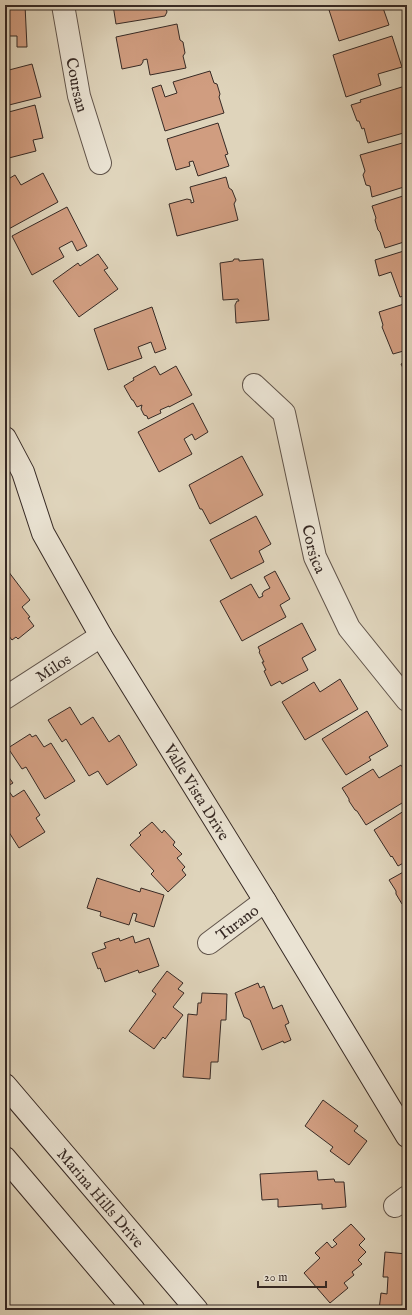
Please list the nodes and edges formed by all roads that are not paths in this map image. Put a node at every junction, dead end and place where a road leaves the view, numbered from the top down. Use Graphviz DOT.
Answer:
graph roads {
  1 [pos="63,5"];
  2 [pos="100,163"];
  3 [pos="254,385"];
  4 [pos="5,438"];
  5 [pos="101,636"];
  6 [pos="5,698"];
  7 [pos="407,700"];
  8 [pos="265,901"];
  9 [pos="209,943"];
  10 [pos="5,1085"];
  11 [pos="407,1136"];
  12 [pos="5,1158"];
  13 [pos="134,1310"];
  14 [pos="197,1310"];
  1 -- 2 [label="street, Coursan"];
  3 -- 7 [label="street, Corsica"];
  4 -- 5 [label="street, Valle Vista Drive"];
  5 -- 6 [label="street, Milos"];
  5 -- 8 [label="street, Valle Vista Drive"];
  8 -- 9 [label="street, Turano"];
  8 -- 11 [label="street, Valle Vista Drive"];
  10 -- 14 [label="street, Marina Hills Drive"];
  12 -- 13 [label="street"];
}
